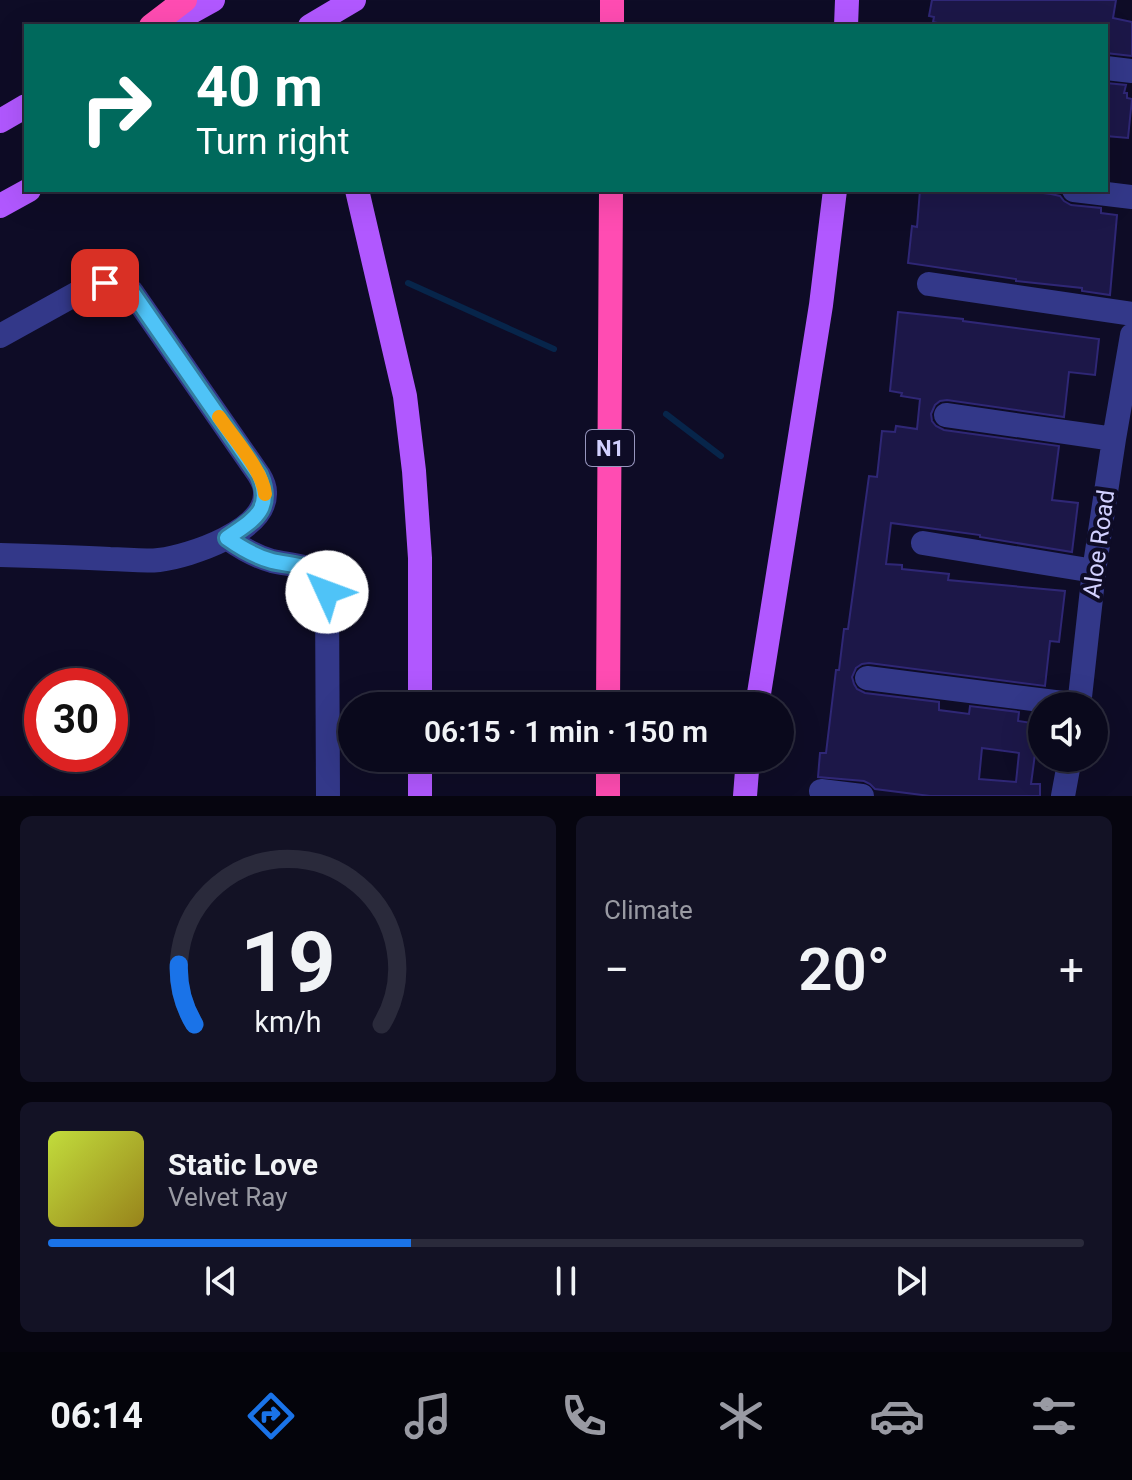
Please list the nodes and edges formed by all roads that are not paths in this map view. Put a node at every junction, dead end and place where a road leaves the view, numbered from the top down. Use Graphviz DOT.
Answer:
graph roads {
  1 [pos="185,0"];
  2 [pos="213,0"];
  3 [pos="354,0"];
  4 [pos="612,0"];
  5 [pos="847,0"];
  6 [pos="318,18"];
  7 [pos="154,24"];
  8 [pos="170,24"];
  9 [pos="612,24"];
  10 [pos="846,24"];
  11 [pos="1108,68"];
  12 [pos="1132,71"];
  13 [pos="24,107"];
  14 [pos="0,121"];
  15 [pos="25,192"];
  16 [pos="350,192"];
  17 [pos="357,192"];
  18 [pos="611,192"];
  19 [pos="835,192"];
  20 [pos="1091,192"];
  21 [pos="1132,197"];
  22 [pos="0,206"];
  23 [pos="366,232"];
  24 [pos="929,284"];
  25 [pos="1132,314"];
  26 [pos="1132,335"];
  27 [pos="0,336"];
  28 [pos="1126,405"];
  29 [pos="946,415"];
  30 [pos="1114,439"];
  31 [pos="227,538"];
  32 [pos="923,543"];
  33 [pos="0,555"];
  34 [pos="1094,571"];
  35 [pos="867,678"];
  36 [pos="420,692"];
  37 [pos="608,692"];
  38 [pos="759,692"];
  39 [pos="1081,692"];
  40 [pos="1028,699"];
  41 [pos="420,772"];
  42 [pos="608,772"];
  43 [pos="747,772"];
  44 [pos="1067,772"];
  45 [pos="821,791"];
  46 [pos="328,796"];
  47 [pos="420,796"];
  48 [pos="608,796"];
  49 [pos="745,796"];
  50 [pos="862,796"];
  51 [pos="1063,796"];
  1 -- 7 [label="highway"];
  2 -- 8 [label="main road"];
  3 -- 6 [label="main road"];
  4 -- 9 [label="highway"];
  5 -- 10 [label="main road"];
  11 -- 12 [label="street"];
  13 -- 14 [label="main road"];
  15 -- 22 [label="main road"];
  16 -- 23 [label="main road"];
  17 -- 23 [label="main road"];
  18 -- 37 [label="highway, N1"];
  19 -- 38 [label="main road"];
  20 -- 21 [label="street"];
  23 -- 36 [label="main road"];
  24 -- 25 [label="street"];
  26 -- 28 [label="street, Aloe Road"];
  27 -- 31 [label="street"];
  28 -- 30 [label="street, Aloe Road"];
  29 -- 30 [label="street"];
  30 -- 34 [label="street, Aloe Road"];
  31 -- 33 [label="street"];
  31 -- 46 [label="street"];
  32 -- 34 [label="street"];
  34 -- 39 [label="street, Aloe Road"];
  35 -- 40 [label="street"];
  41 -- 47 [label="main road"];
  42 -- 48 [label="highway"];
  43 -- 49 [label="main road"];
  44 -- 51 [label="street"];
  45 -- 50 [label="street"];
}
